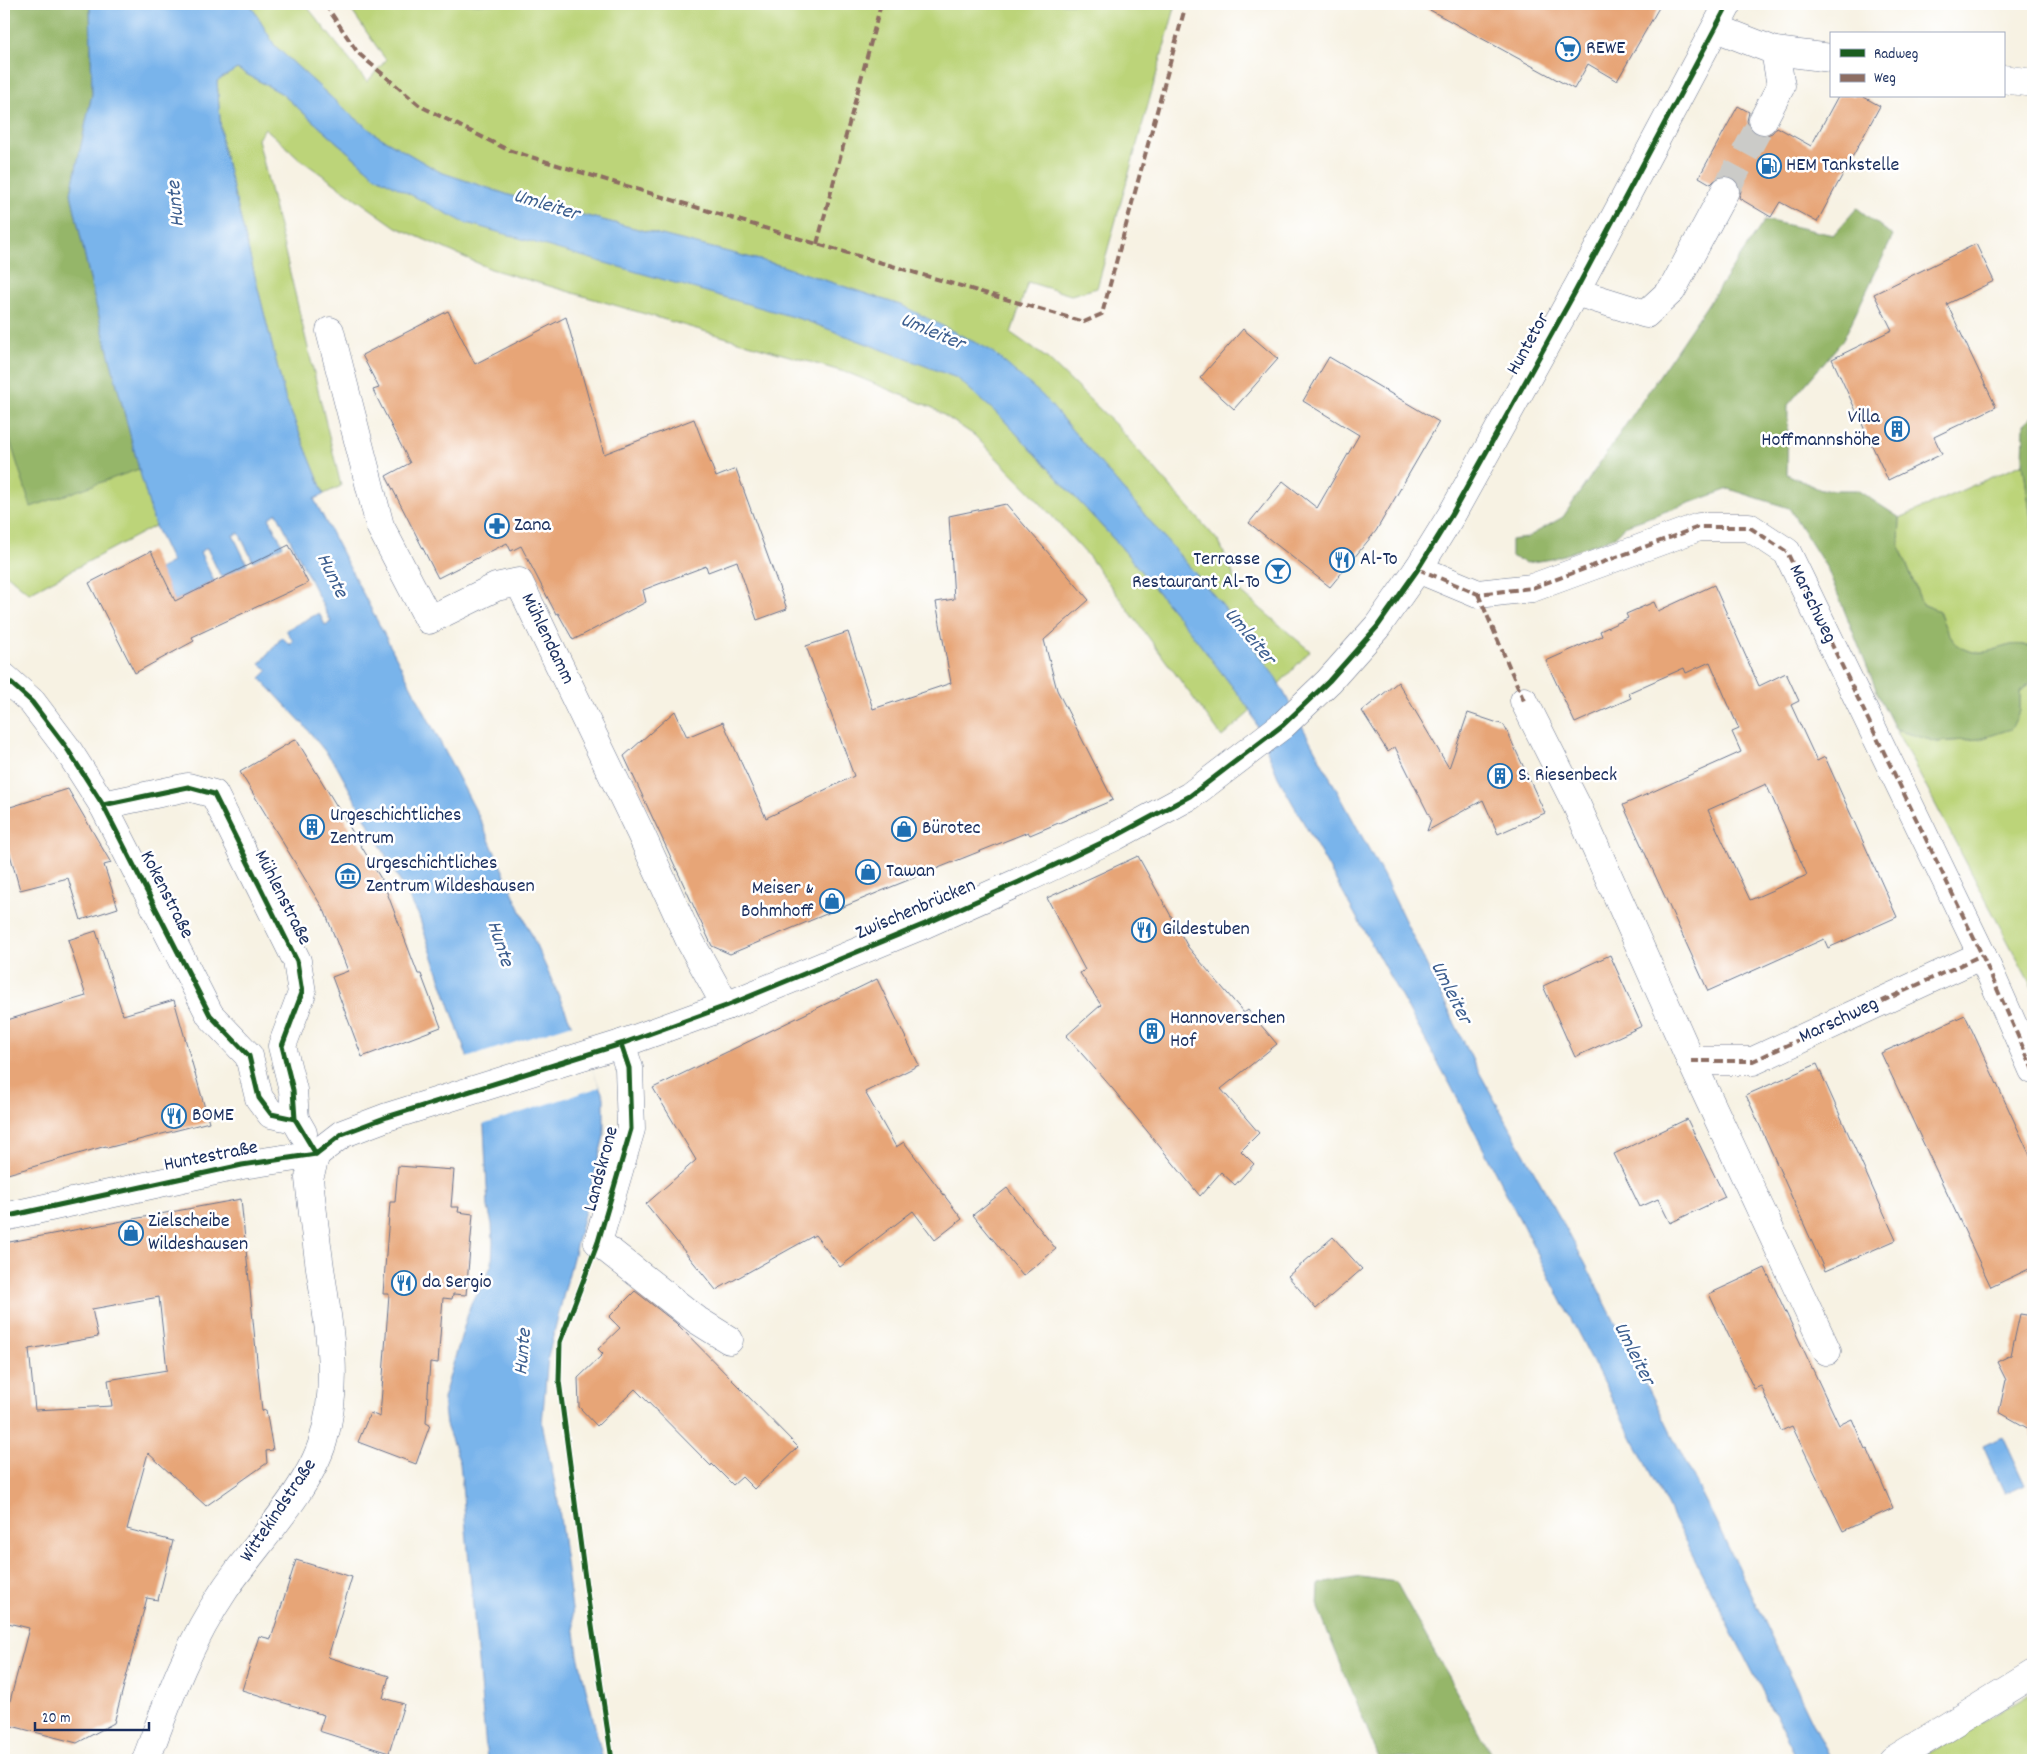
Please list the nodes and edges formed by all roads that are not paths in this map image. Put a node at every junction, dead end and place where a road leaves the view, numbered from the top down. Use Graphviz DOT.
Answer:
graph roads {
  1 [pos="1728,4"];
  2 [pos="1716,28"];
  3 [pos="1775,51"];
  4 [pos="1830,58"];
  5 [pos="2004,79"];
  6 [pos="2033,83"];
  7 [pos="1763,120"];
  8 [pos="1725,191"];
  9 [pos="1575,292"];
  10 [pos="330,331"];
  11 [pos="1418,569"];
  12 [pos="4,677"];
  13 [pos="1329,681"];
  14 [pos="1524,701"];
  15 [pos="103,804"];
  16 [pos="1982,955"];
  17 [pos="726,1006"];
  18 [pos="621,1044"];
  19 [pos="1691,1061"];
  20 [pos="2033,1070"];
  21 [pos="473,1090"];
  22 [pos="295,1119"];
  23 [pos="316,1154"];
  24 [pos="4,1217"];
  25 [pos="729,1340"];
  26 [pos="1827,1351"];
  27 [pos="2033,1674"];
  28 [pos="146,1760"];
  29 [pos="1893,1760"];
  1 -- 2 [label="street, Huntetor"];
  2 -- 3 [label="street"];
  2 -- 9 [label="street, Huntetor"];
  3 -- 4 [label="street"];
  3 -- 7 [label="street"];
  5 -- 6 [label="street"];
  8 -- 9 [label="street"];
  9 -- 11 [label="street, Huntetor"];
  10 -- 17 [label="street, Mühlendamm"];
  11 -- 13 [label="street, Huntetor"];
  11 -- 16 [label="street, Marschweg"];
  12 -- 15 [label="street, Kokenstraße"];
  13 -- 17 [label="street, Zwischenbrücken"];
  14 -- 19 [label="street"];
  15 -- 22 [label="street, Kokenstraße"];
  15 -- 22 [label="street, Mühlenstraße"];
  16 -- 19 [label="street, Marschweg"];
  16 -- 20 [label="street, Marschweg"];
  17 -- 18 [label="street, Zwischenbrücken"];
  18 -- 21 [label="street, Zwischenbrücken"];
  18 -- 25 [label="street, Landskrone"];
  19 -- 26 [label="street"];
  21 -- 23 [label="street, Huntestraße"];
  22 -- 23 [label="street, Mühlenstraße"];
  23 -- 24 [label="street, Huntestraße"];
  23 -- 28 [label="street, Wittekindstraße"];
  27 -- 29 [label="street"];
}
